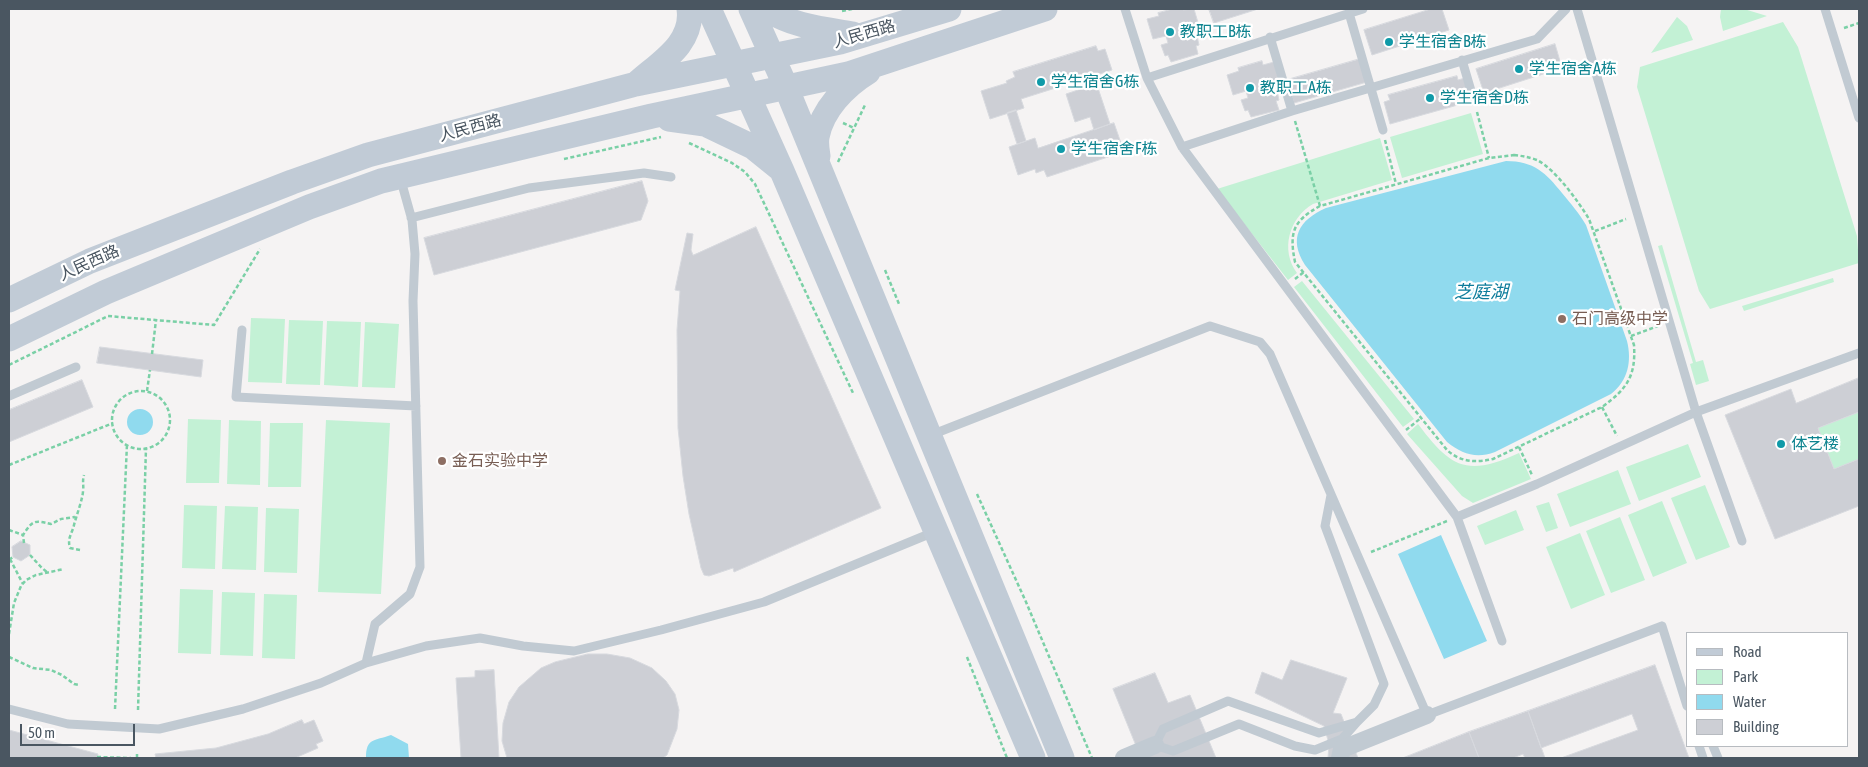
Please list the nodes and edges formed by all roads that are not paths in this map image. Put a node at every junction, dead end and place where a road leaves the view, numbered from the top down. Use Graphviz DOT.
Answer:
graph roads {
  1 [pos="689,9"];
  2 [pos="709,9"];
  3 [pos="751,9"];
  4 [pos="768,9"];
  5 [pos="949,9"];
  6 [pos="1045,9"];
  7 [pos="1125,9"];
  8 [pos="1363,9"];
  9 [pos="1566,9"];
  10 [pos="1577,9"];
  11 [pos="1825,9"];
  12 [pos="1349,13"];
  13 [pos="860,36"];
  14 [pos="1270,37"];
  15 [pos="773,56"];
  16 [pos="1462,60"];
  17 [pos="886,61"];
  18 [pos="735,64"];
  19 [pos="1147,78"];
  20 [pos="636,84"];
  21 [pos="786,87"];
  22 [pos="1372,89"];
  23 [pos="748,95"];
  24 [pos="1474,101"];
  25 [pos="1292,111"];
  26 [pos="652,116"];
  27 [pos="1859,118"];
  28 [pos="1383,130"];
  29 [pos="1182,147"];
  30 [pos="828,164"];
  31 [pos="782,171"];
  32 [pos="400,177"];
  33 [pos="671,177"];
  34 [pos="412,218"];
  35 [pos="9,300"];
  36 [pos="242,330"];
  37 [pos="9,339"];
  38 [pos="1859,353"];
  39 [pos="76,367"];
  40 [pos="9,396"];
  41 [pos="416,406"];
  42 [pos="1696,412"];
  43 [pos="929,436"];
  44 [pos="1331,495"];
  45 [pos="1457,516"];
  46 [pos="936,531"];
  47 [pos="1742,541"];
  48 [pos="1662,626"];
  49 [pos="1502,641"];
  50 [pos="366,663"];
  51 [pos="1686,683"];
  52 [pos="1686,703"];
  53 [pos="9,709"];
  54 [pos="1427,715"];
  55 [pos="1356,722"];
  56 [pos="1155,745"];
  57 [pos="1033,758"];
  58 [pos="1062,758"];
  59 [pos="1124,758"];
  60 [pos="1340,758"];
  1 -- 20 [label="main road"];
  2 -- 18 [label="main road"];
  3 -- 15 [label="main road"];
  4 -- 13 [label="main road"];
  5 -- 13 [label="main road, 人民西路"];
  6 -- 17 [label="main road"];
  7 -- 19 [label="lane"];
  8 -- 12 [label="lane"];
  9 -- 16 [label="lane"];
  10 -- 42 [label="lane"];
  11 -- 27 [label="lane"];
  12 -- 14 [label="lane"];
  12 -- 22 [label="lane"];
  13 -- 15 [label="main road, 人民西路"];
  14 -- 19 [label="lane"];
  14 -- 25 [label="lane"];
  15 -- 18 [label="main road, 人民西路"];
  15 -- 21 [label="main road"];
  16 -- 22 [label="lane"];
  16 -- 24 [label="lane"];
  17 -- 21 [label="main road"];
  17 -- 30 [label="main road"];
  18 -- 20 [label="main road, 人民西路"];
  18 -- 23 [label="main road"];
  19 -- 29 [label="lane"];
  20 -- 35 [label="main road, 人民西路"];
  21 -- 23 [label="main road"];
  21 -- 30 [label="main road"];
  22 -- 25 [label="lane"];
  22 -- 28 [label="lane"];
  23 -- 26 [label="main road"];
  23 -- 31 [label="main road"];
  25 -- 29 [label="lane"];
  26 -- 31 [label="main road"];
  26 -- 32 [label="main road"];
  29 -- 45 [label="lane"];
  30 -- 43 [label="main road"];
  31 -- 46 [label="main road"];
  32 -- 34 [label="lane"];
  32 -- 37 [label="main road"];
  33 -- 34 [label="lane"];
  34 -- 41 [label="lane"];
  36 -- 41 [label="lane"];
  38 -- 42 [label="lane"];
  39 -- 40 [label="lane"];
  41 -- 50 [label="lane"];
  42 -- 45 [label="lane"];
  42 -- 47 [label="lane"];
  43 -- 44 [label="lane"];
  43 -- 58 [label="main road"];
  44 -- 54 [label="lane"];
  44 -- 55 [label="lane"];
  45 -- 49 [label="lane"];
  46 -- 50 [label="lane"];
  46 -- 57 [label="main road"];
  48 -- 51 [label="lane"];
  48 -- 52 [label="lane"];
  48 -- 54 [label="lane"];
  50 -- 53 [label="lane"];
  54 -- 60 [label="street"];
  55 -- 56 [label="lane"];
  55 -- 56 [label="lane"];
  56 -- 59 [label="street"];
}
